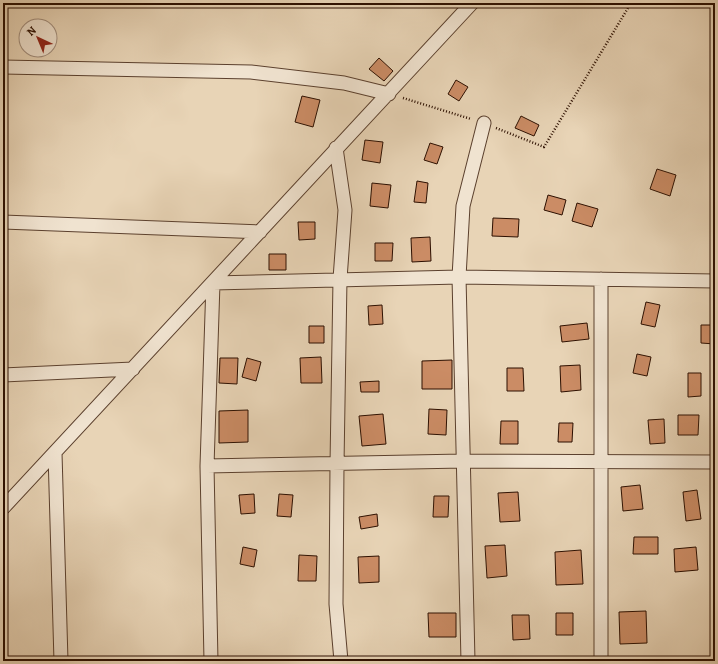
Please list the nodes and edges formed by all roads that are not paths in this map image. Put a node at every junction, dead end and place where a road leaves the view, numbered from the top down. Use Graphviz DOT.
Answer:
graph roads {
  1 [pos="472,3"];
  2 [pos="3,67"];
  3 [pos="389,94"];
  4 [pos="484,123"];
  5 [pos="336,148"];
  6 [pos="3,222"];
  7 [pos="260,232"];
  8 [pos="459,277"];
  9 [pos="340,279"];
  10 [pos="601,279"];
  11 [pos="715,281"];
  12 [pos="213,283"];
  13 [pos="133,369"];
  14 [pos="3,375"];
  15 [pos="55,453"];
  16 [pos="463,461"];
  17 [pos="602,461"];
  18 [pos="715,462"];
  19 [pos="337,464"];
  20 [pos="207,466"];
  21 [pos="3,508"];
  22 [pos="61,661"];
  23 [pos="211,661"];
  24 [pos="341,661"];
  25 [pos="468,661"];
  26 [pos="601,661"];
  1 -- 3 [label="street"];
  2 -- 3 [label="street"];
  3 -- 5 [label="street"];
  4 -- 8 [label="street"];
  5 -- 7 [label="street"];
  5 -- 9 [label="street"];
  6 -- 7 [label="street"];
  7 -- 12 [label="street"];
  8 -- 9 [label="street"];
  8 -- 10 [label="street"];
  8 -- 16 [label="street"];
  9 -- 12 [label="street"];
  9 -- 19 [label="street"];
  10 -- 11 [label="street"];
  10 -- 17 [label="street"];
  12 -- 13 [label="street"];
  12 -- 20 [label="street"];
  13 -- 14 [label="street"];
  13 -- 15 [label="street"];
  15 -- 21 [label="street"];
  15 -- 22 [label="street"];
  16 -- 17 [label="street"];
  16 -- 19 [label="street"];
  16 -- 25 [label="street"];
  17 -- 18 [label="street"];
  17 -- 26 [label="street"];
  19 -- 20 [label="street"];
  19 -- 24 [label="street"];
  20 -- 23 [label="street"];
}
